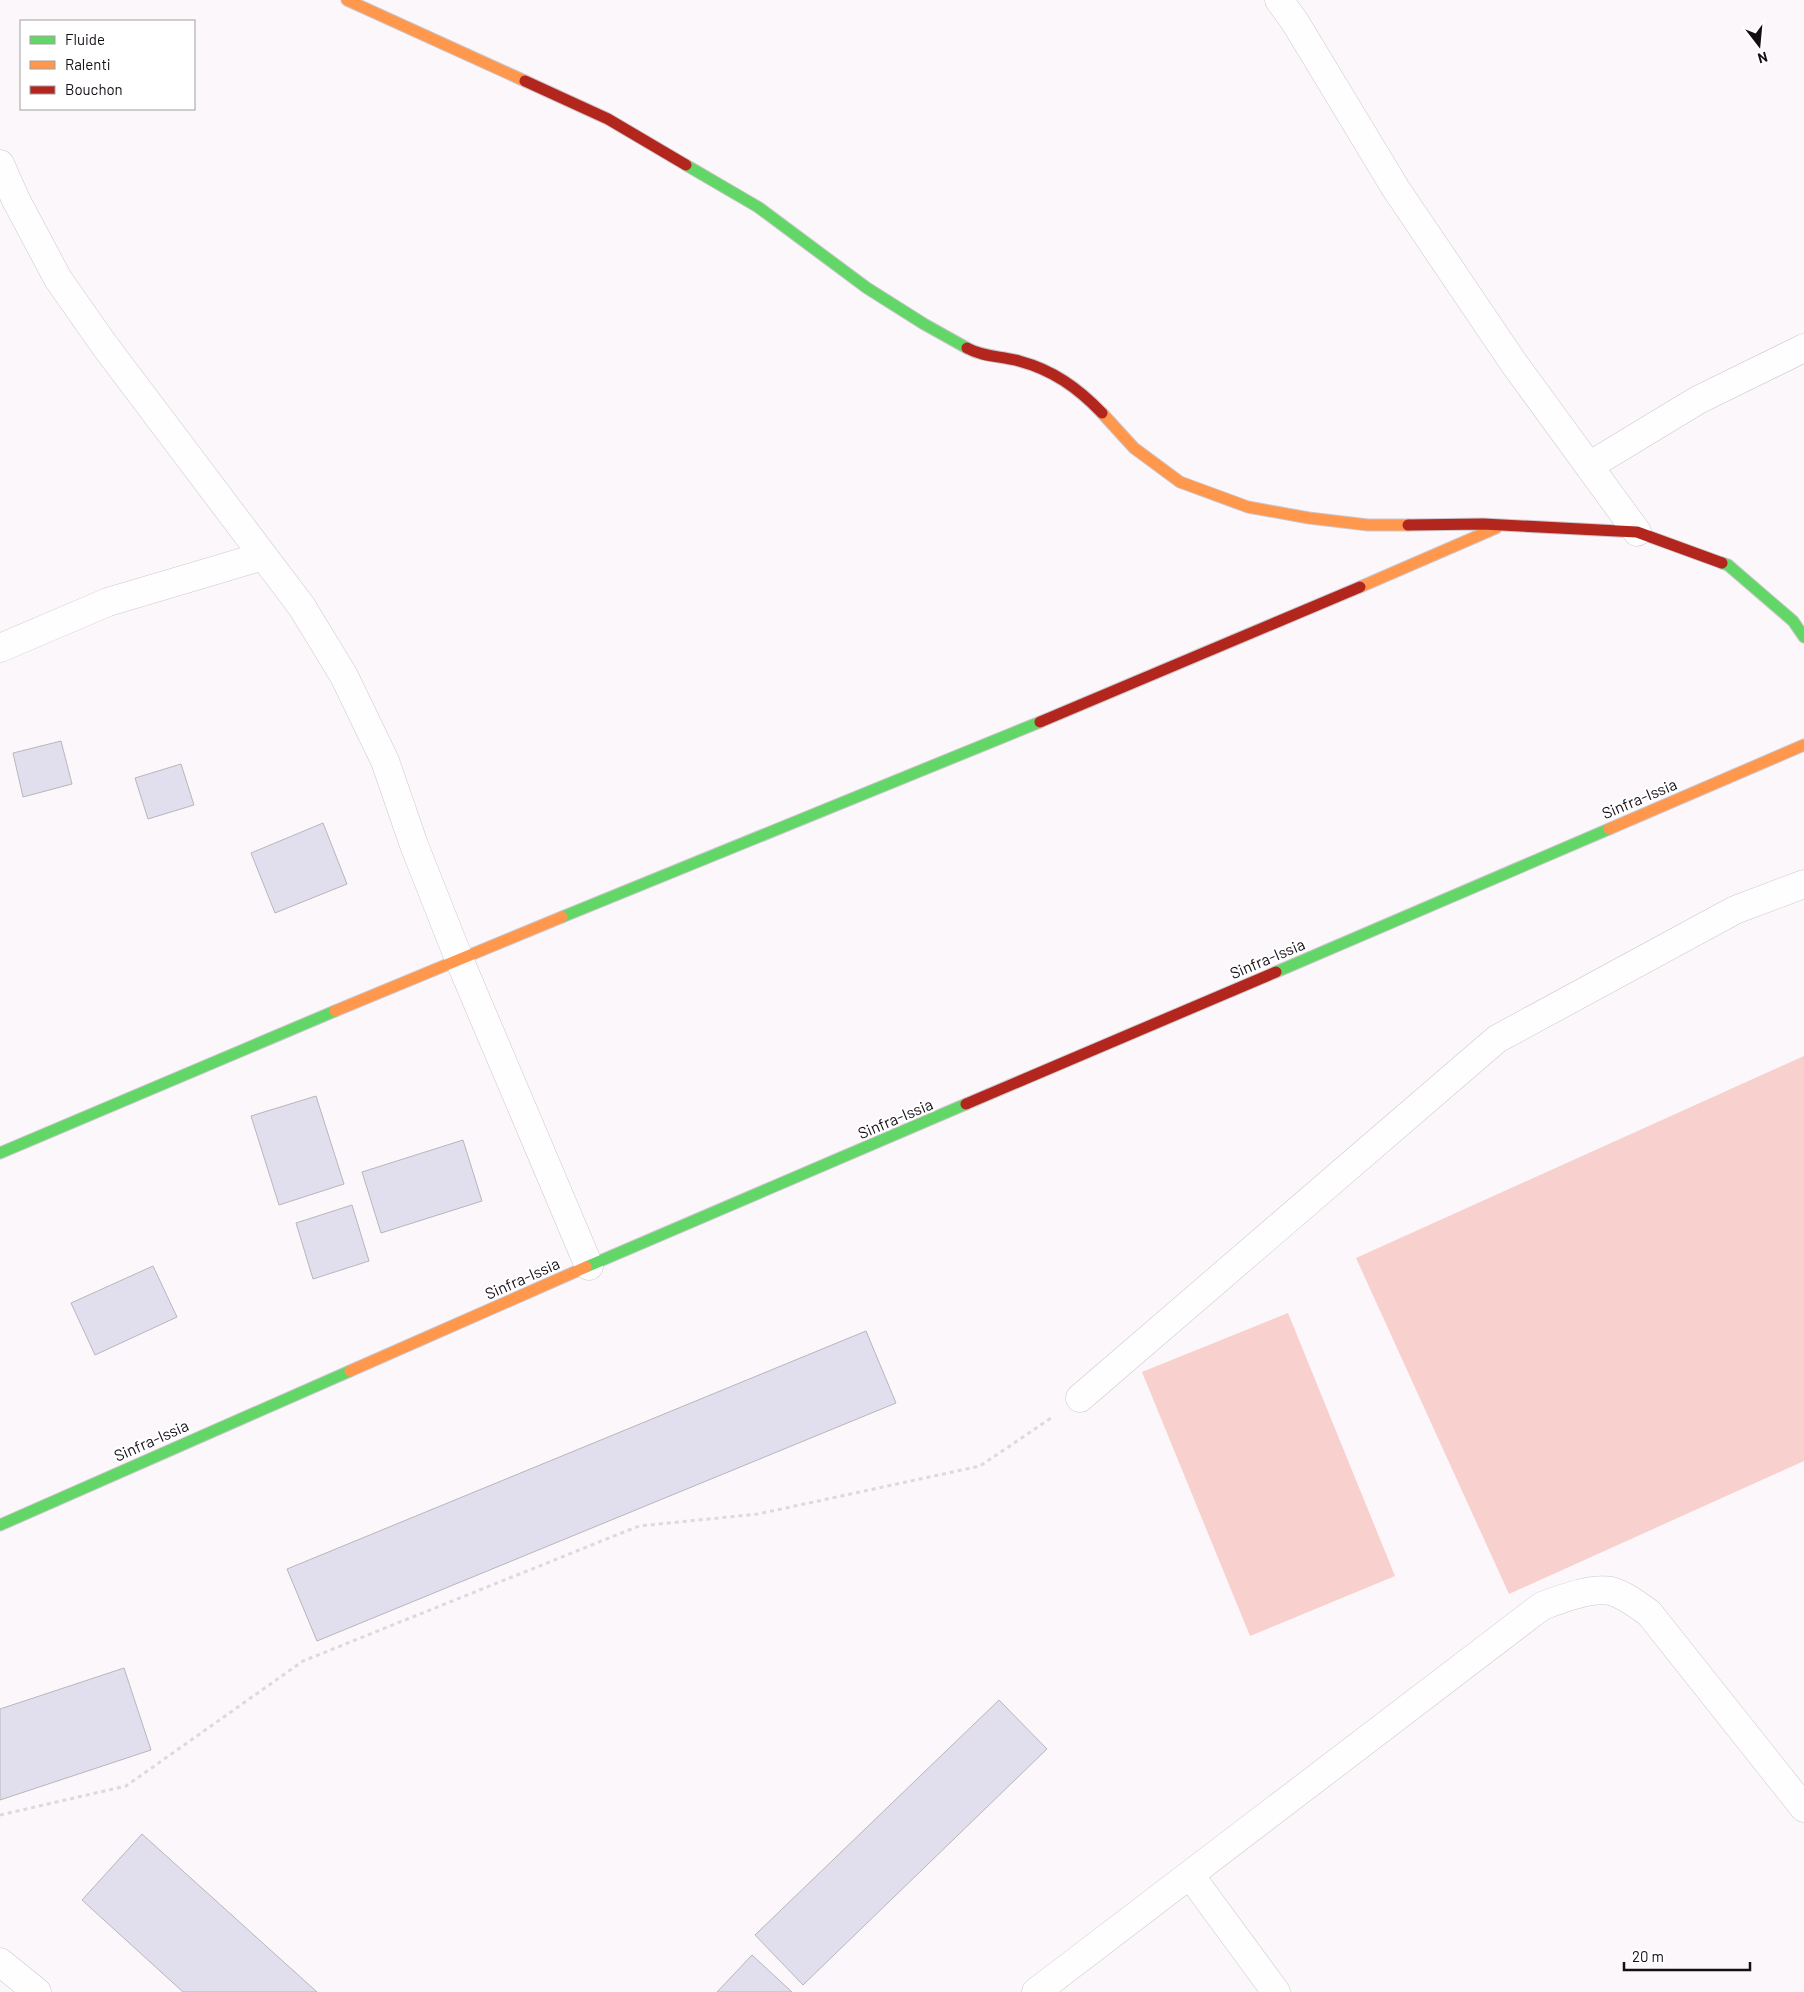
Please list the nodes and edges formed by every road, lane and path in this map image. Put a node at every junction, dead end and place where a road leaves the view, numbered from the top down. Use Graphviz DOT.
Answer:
graph roads {
  1 [pos="347,0"];
  2 [pos="1279,0"];
  3 [pos="0,164"];
  4 [pos="1804,348"];
  5 [pos="1589,466"];
  6 [pos="1503,525"];
  7 [pos="1637,532"];
  8 [pos="263,556"];
  9 [pos="1804,637"];
  10 [pos="0,648"];
  11 [pos="1804,746"];
  12 [pos="1804,884"];
  13 [pos="459,959"];
  14 [pos="0,1153"];
  15 [pos="589,1266"];
  16 [pos="1080,1398"];
  17 [pos="0,1524"];
  18 [pos="1804,1808"];
  19 [pos="0,1815"];
  20 [pos="1190,1875"];
  21 [pos="0,1962"];
  22 [pos="37,1992"];
  23 [pos="1036,1992"];
  24 [pos="1276,1992"];
  1 -- 6 [label="street"];
  2 -- 5 [label="street"];
  3 -- 8 [label="street"];
  4 -- 5 [label="street"];
  5 -- 7 [label="street"];
  6 -- 7 [label="street"];
  6 -- 13 [label="street"];
  7 -- 9 [label="street"];
  8 -- 10 [label="street"];
  8 -- 13 [label="street"];
  11 -- 15 [label="street, Sinfra-Issia"];
  12 -- 16 [label="street"];
  13 -- 14 [label="street"];
  13 -- 15 [label="street"];
  15 -- 17 [label="street, Sinfra-Issia"];
  16 -- 19 [label="path"];
  18 -- 20 [label="street"];
  20 -- 23 [label="street"];
  20 -- 24 [label="street"];
  21 -- 22 [label="street"];
}
